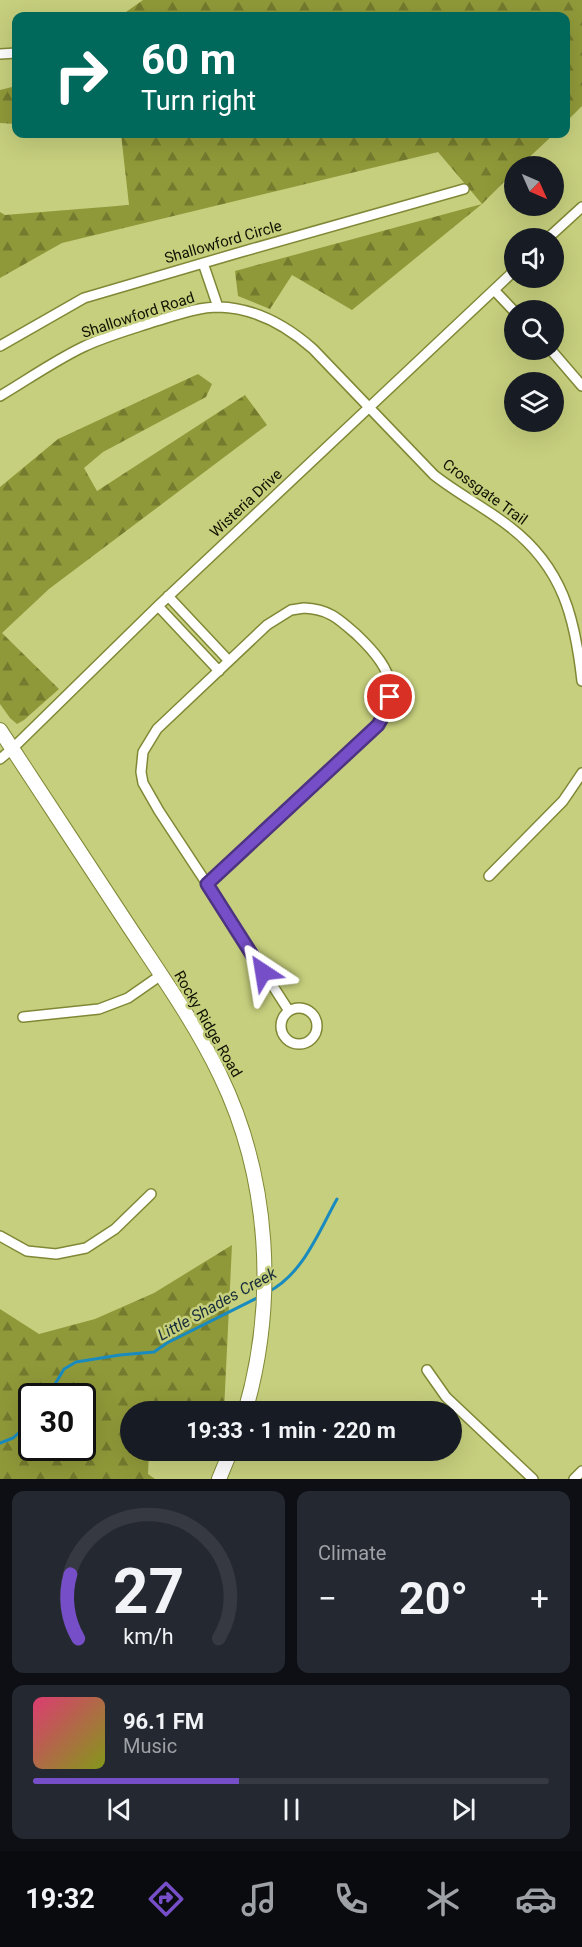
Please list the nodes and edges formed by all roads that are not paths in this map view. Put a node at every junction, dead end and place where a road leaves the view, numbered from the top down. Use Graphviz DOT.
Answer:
graph roads {
  1 [pos="464,189"];
  2 [pos="582,207"];
  3 [pos="559,228"];
  4 [pos="204,263"];
  5 [pos="504,280"];
  6 [pos="494,290"];
  7 [pos="504,300"];
  8 [pos="218,307"];
  9 [pos="0,346"];
  10 [pos="560,360"];
  11 [pos="582,386"];
  12 [pos="0,396"];
  13 [pos="369,408"];
  14 [pos="168,596"];
  15 [pos="158,606"];
  16 [pos="229,661"];
  17 [pos="219,670"];
  18 [pos="582,681"];
  19 [pos="0,730"];
  20 [pos="12,749"];
  21 [pos="0,759"];
  22 [pos="582,773"];
  23 [pos="489,876"];
  24 [pos="207,884"];
  25 [pos="161,975"];
  26 [pos="289,1011"];
  27 [pos="23,1017"];
  28 [pos="151,1194"];
  29 [pos="0,1236"];
  30 [pos="427,1370"];
  31 [pos="248,1401"];
  32 [pos="226,1461"];
  33 [pos="582,1472"];
  34 [pos="219,1479"];
  35 [pos="532,1479"];
  36 [pos="574,1479"];
  1 -- 4 [label="street, Shallowford Circle"];
  2 -- 3 [label="street"];
  4 -- 8 [label="street"];
  4 -- 9 [label="street, Shallowford Circle"];
  5 -- 6 [label="street, Wisteria Drive"];
  6 -- 7 [label="street"];
  6 -- 13 [label="street, Wisteria Drive"];
  8 -- 12 [label="street, Shallowford Road"];
  8 -- 13 [label="street, Shallowford Road"];
  10 -- 11 [label="street"];
  13 -- 14 [label="street, Wisteria Drive"];
  13 -- 18 [label="street, Crossgate Trail"];
  14 -- 15 [label="street, Wisteria Drive"];
  14 -- 16 [label="street"];
  15 -- 17 [label="street"];
  15 -- 20 [label="street, Wisteria Drive"];
  16 -- 17 [label="street"];
  16 -- 24 [label="street"];
  17 -- 24 [label="street"];
  19 -- 20 [label="main road, Rocky Ridge Road"];
  20 -- 21 [label="street, Wisteria Drive"];
  20 -- 25 [label="main road, Rocky Ridge Road"];
  22 -- 23 [label="street"];
  24 -- 26 [label="street"];
  25 -- 27 [label="street"];
  25 -- 31 [label="main road, Rocky Ridge Road"];
  28 -- 29 [label="street"];
  30 -- 35 [label="street"];
  32 -- 34 [label="main road"];
  33 -- 36 [label="street"];
}
